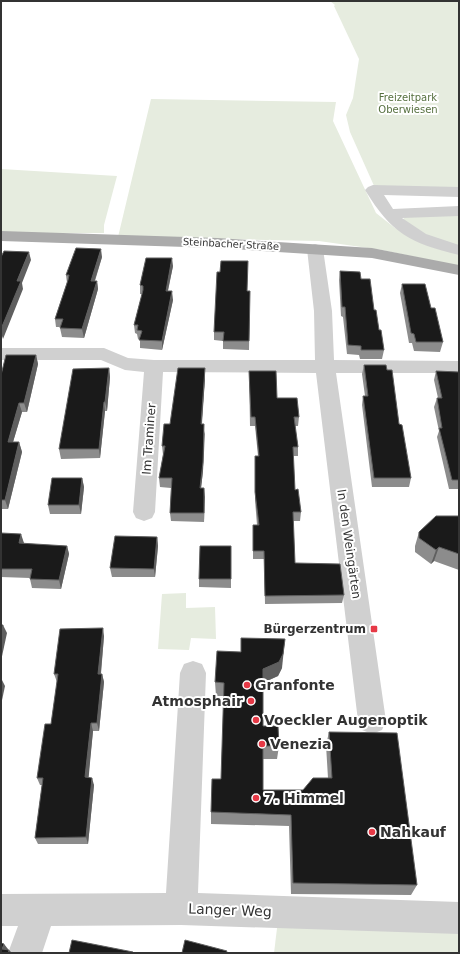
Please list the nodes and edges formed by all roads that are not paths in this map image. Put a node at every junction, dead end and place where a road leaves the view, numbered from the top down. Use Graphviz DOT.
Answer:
graph roads {
  1 [pos="459,192"];
  2 [pos="459,211"];
  3 [pos="389,214"];
  4 [pos="1,236"];
  5 [pos="315,249"];
  6 [pos="459,250"];
  7 [pos="459,270"];
  8 [pos="1,354"];
  9 [pos="154,366"];
  10 [pos="325,367"];
  11 [pos="459,367"];
  12 [pos="144,512"];
  13 [pos="193,673"];
  14 [pos="372,722"];
  15 [pos="40,909"];
  16 [pos="181,909"];
  17 [pos="1,910"];
  18 [pos="459,918"];
  19 [pos="25,953"];
  1 -- 3 [label="street"];
  2 -- 3 [label="street"];
  3 -- 6 [label="street"];
  4 -- 5 [label="main road, Steinbacher Straße"];
  5 -- 7 [label="main road, Steinbacher Straße"];
  5 -- 10 [label="street, In den Weingärten"];
  8 -- 9 [label="street"];
  9 -- 10 [label="street"];
  9 -- 12 [label="street, Im Traminer"];
  10 -- 11 [label="street"];
  10 -- 14 [label="street, In den Weingärten"];
  13 -- 16 [label="street"];
  15 -- 16 [label="street, Langer Weg"];
  15 -- 17 [label="street, Langer Weg"];
  15 -- 19 [label="street"];
  16 -- 18 [label="street, Langer Weg"];
}
